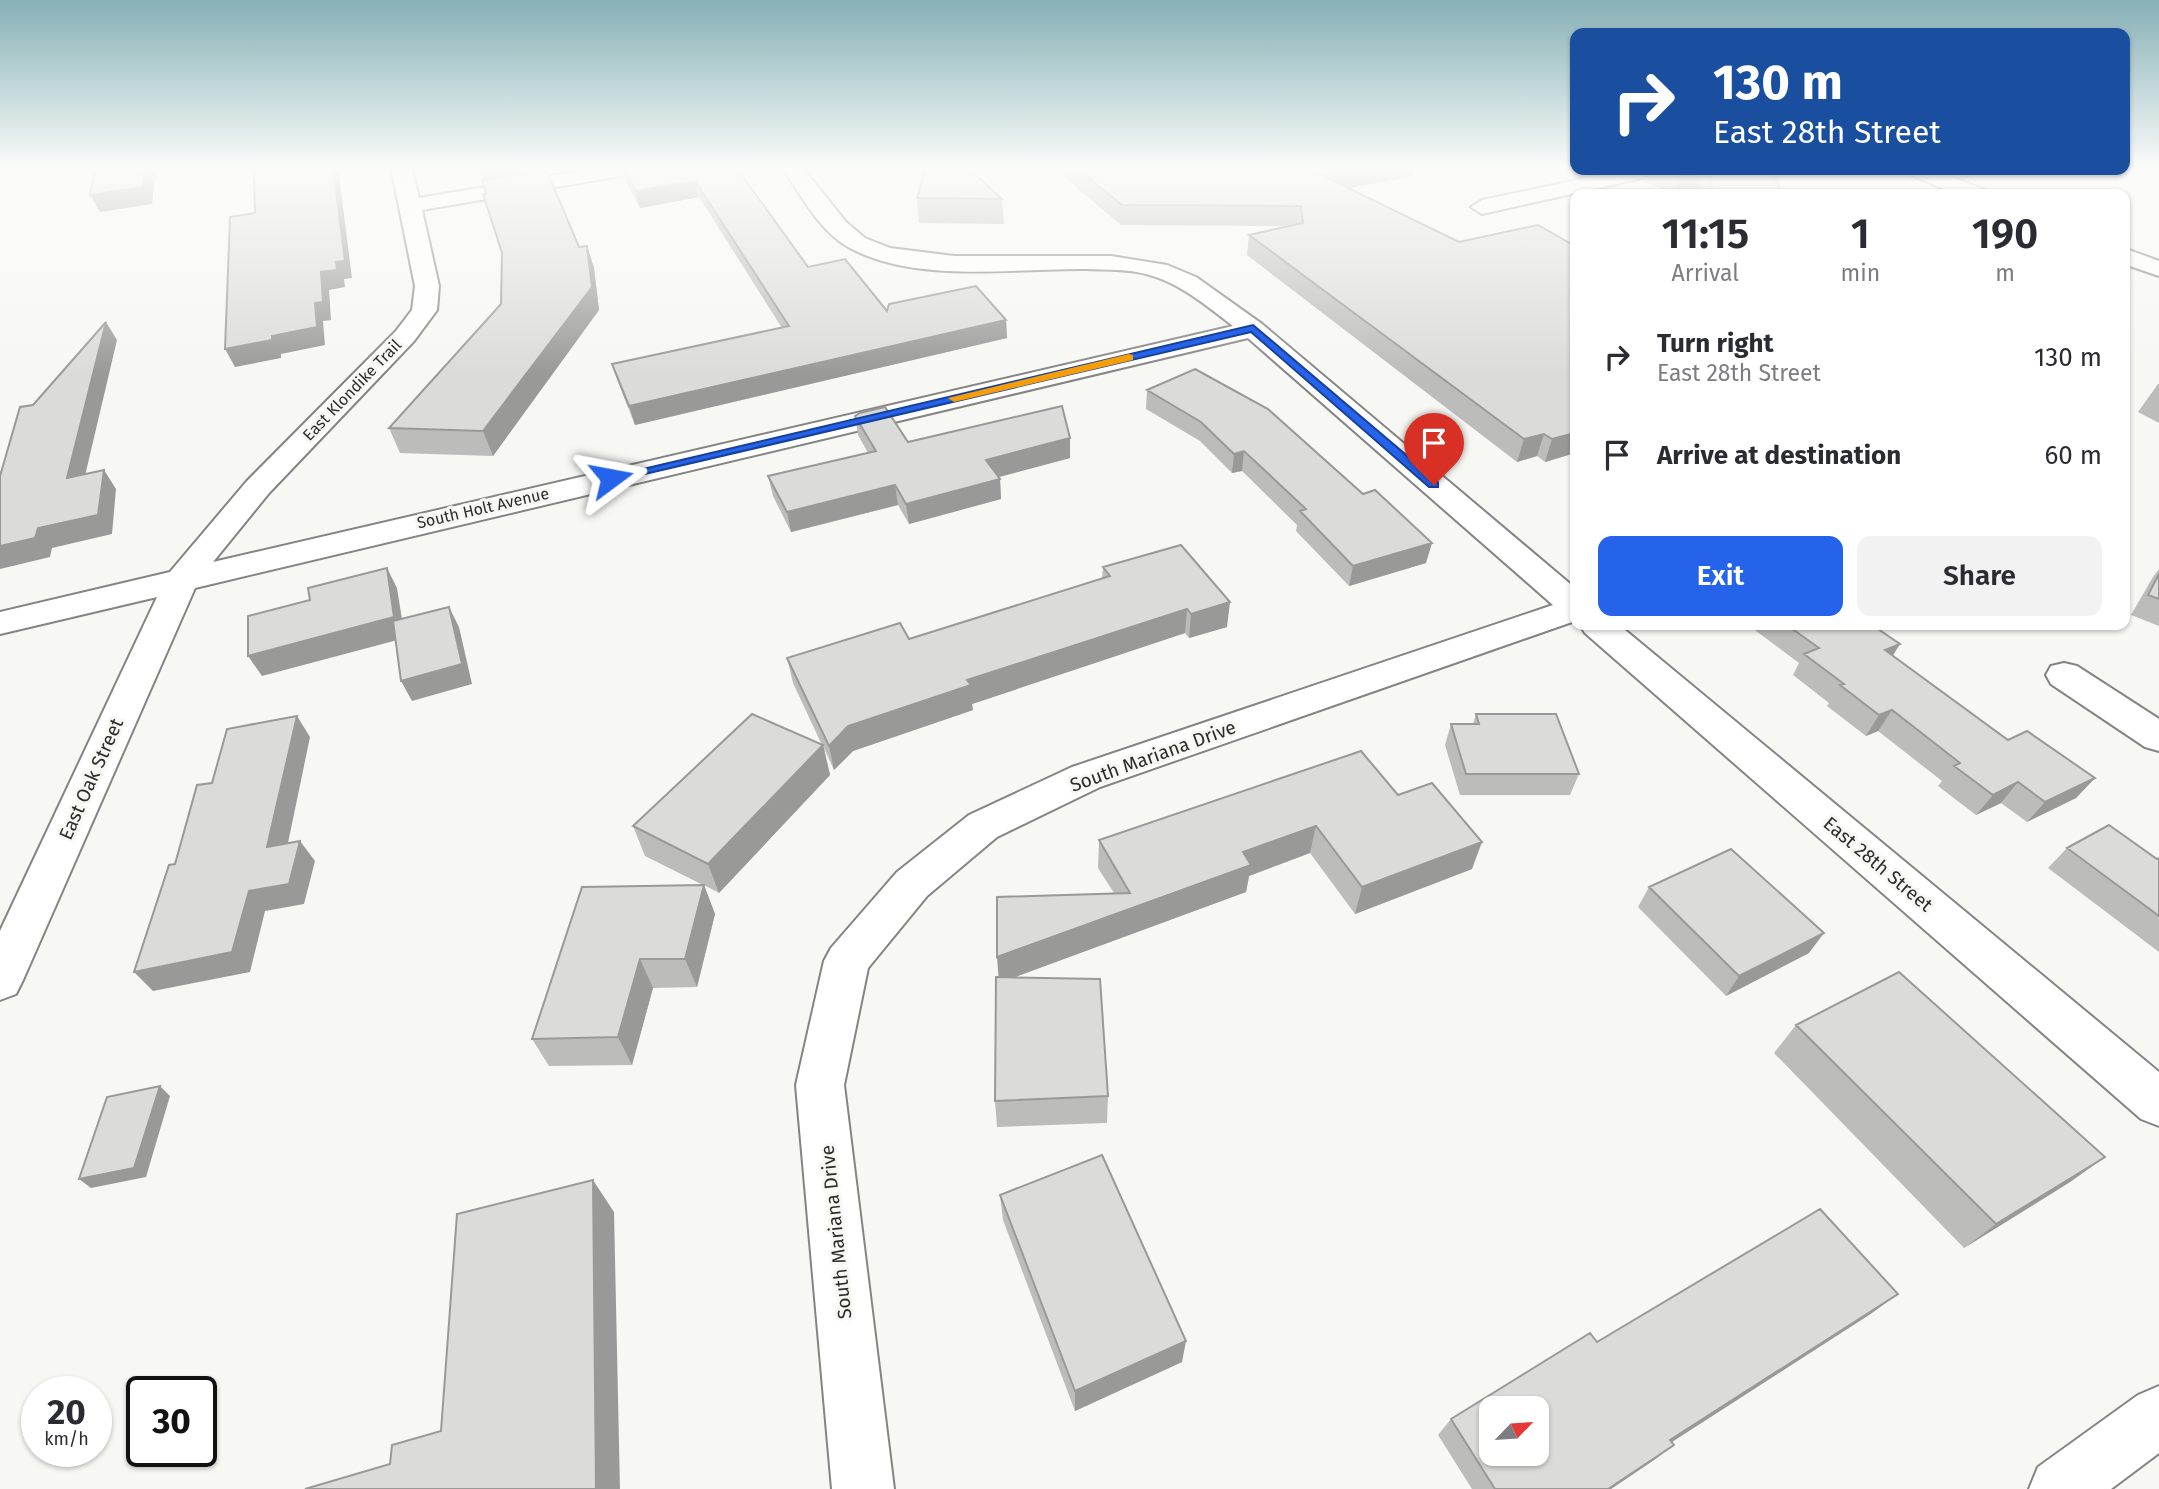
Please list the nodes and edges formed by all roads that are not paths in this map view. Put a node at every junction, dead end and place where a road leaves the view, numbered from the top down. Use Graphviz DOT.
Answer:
graph roads {
  1 [pos="416,236"];
  2 [pos="848,236"];
  3 [pos="2130,257"];
  4 [pos="2159,269"];
  5 [pos="1253,328"];
  6 [pos="183,578"];
  7 [pos="1570,604"];
  8 [pos="1570,610"];
  9 [pos="0,623"];
  10 [pos="1603,630"];
  11 [pos="2063,676"];
  12 [pos="2159,737"];
  13 [pos="0,980"];
  14 [pos="2159,1102"];
  15 [pos="2159,1416"];
  16 [pos="863,1489"];
  17 [pos="2060,1489"];
  1 -- 6 [label="street, East Klondike Trail"];
  2 -- 5 [label="street"];
  3 -- 4 [label="street"];
  5 -- 6 [label="street, South Holt Avenue"];
  5 -- 7 [label="street"];
  6 -- 9 [label="street, South Holt Avenue"];
  6 -- 13 [label="street, East Oak Street"];
  8 -- 16 [label="street, South Mariana Drive"];
  10 -- 14 [label="street, East 28th Street"];
  11 -- 12 [label="street"];
  15 -- 17 [label="street"];
}
